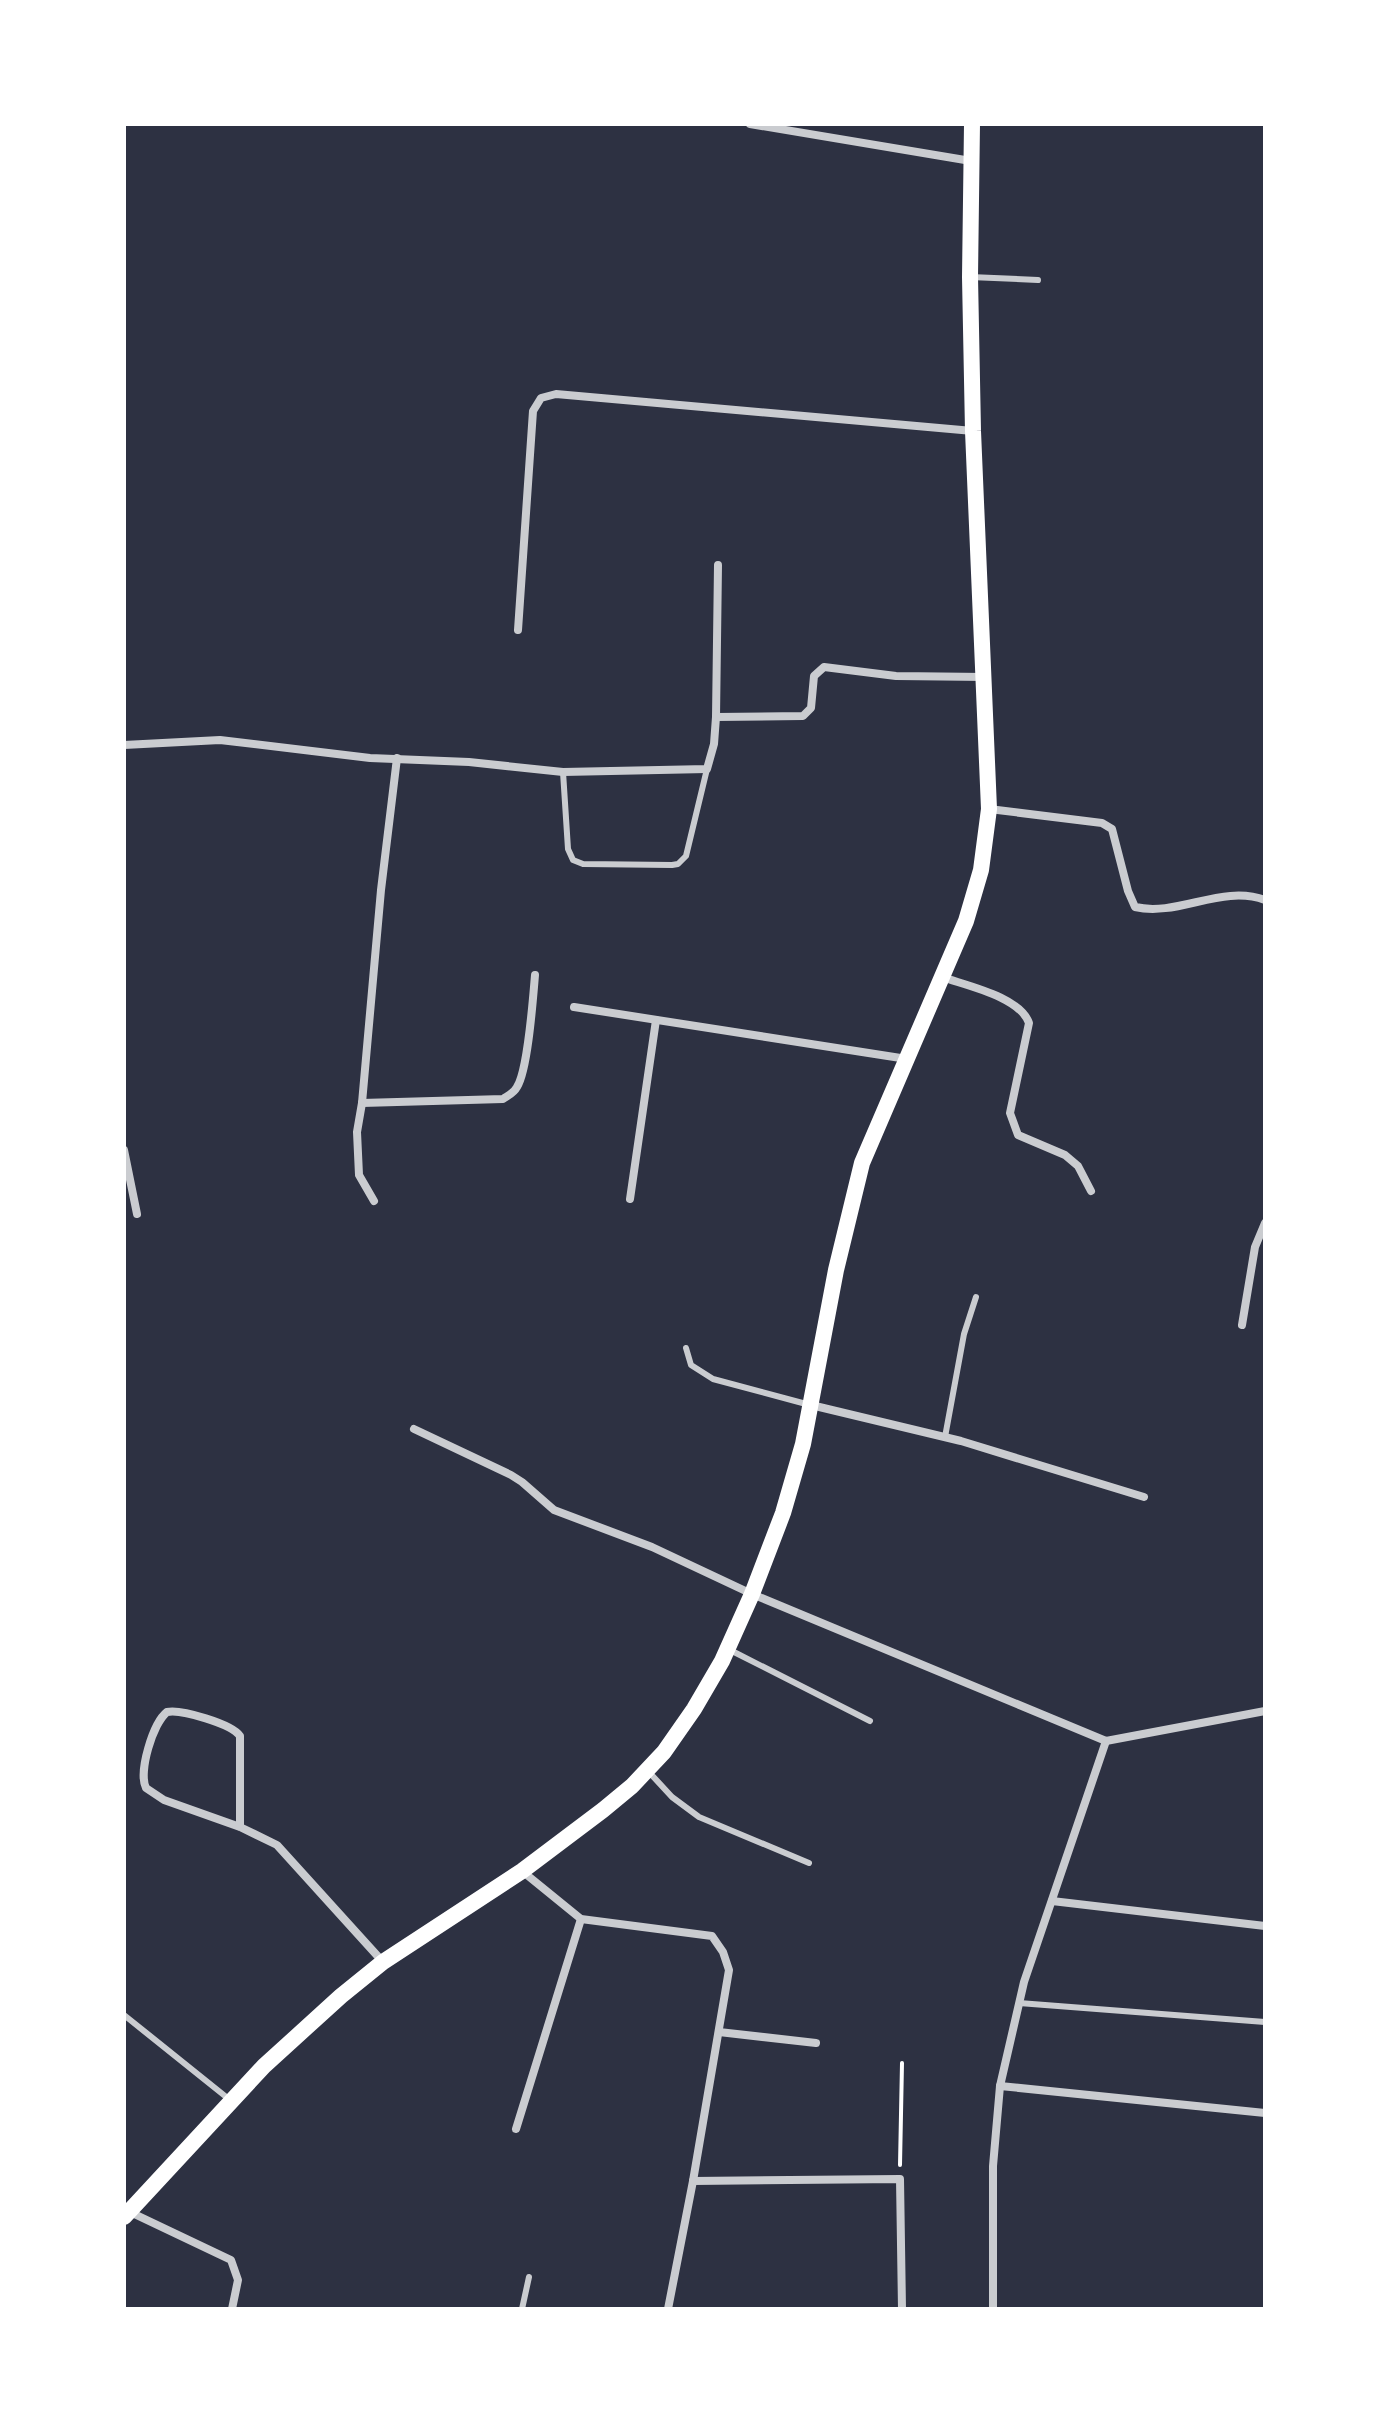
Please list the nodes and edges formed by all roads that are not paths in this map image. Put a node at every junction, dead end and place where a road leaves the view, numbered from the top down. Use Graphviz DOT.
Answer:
graph roads {
  1 [pos="750,124"];
  2 [pos="972,124"];
  3 [pos="971,161"];
  4 [pos="970,277"];
  5 [pos="1038,280"];
  6 [pos="973,431"];
  7 [pos="718,565"];
  8 [pos="518,630"];
  9 [pos="985,677"];
  10 [pos="716,717"];
  11 [pos="124,745"];
  12 [pos="397,758"];
  13 [pos="707,769"];
  14 [pos="563,772"];
  15 [pos="989,809"];
  16 [pos="1265,900"];
  17 [pos="535,975"];
  18 [pos="942,977"];
  19 [pos="574,1007"];
  20 [pos="656,1020"];
  21 [pos="907,1059"];
  22 [pos="362,1103"];
  23 [pos="124,1150"];
  24 [pos="1091,1191"];
  25 [pos="630,1199"];
  26 [pos="374,1201"];
  27 [pos="137,1214"];
  28 [pos="1265,1223"];
  29 [pos="976,1297"];
  30 [pos="1242,1325"];
  31 [pos="686,1348"];
  32 [pos="810,1405"];
  33 [pos="414,1429"];
  34 [pos="945,1437"];
  35 [pos="1144,1497"];
  36 [pos="752,1594"];
  37 [pos="727,1648"];
  38 [pos="1265,1711"];
  39 [pos="870,1721"];
  40 [pos="1106,1741"];
  41 [pos="647,1770"];
  42 [pos="240,1827"];
  43 [pos="809,1863"];
  44 [pos="522,1871"];
  45 [pos="1052,1901"];
  46 [pos="581,1919"];
  47 [pos="1265,1926"];
  48 [pos="383,1962"];
  49 [pos="1019,2003"];
  50 [pos="124,2015"];
  51 [pos="1265,2022"];
  52 [pos="719,2032"];
  53 [pos="816,2043"];
  54 [pos="1000,2086"];
  55 [pos="231,2101"];
  56 [pos="1265,2113"];
  57 [pos="516,2129"];
  58 [pos="693,2181"];
  59 [pos="126,2214"];
  60 [pos="529,2277"];
  61 [pos="232,2309"];
  62 [pos="522,2309"];
  63 [pos="668,2309"];
  64 [pos="902,2309"];
  65 [pos="993,2309"];
  1 -- 3 [label="street"];
  2 -- 3 [label="main road"];
  3 -- 4 [label="main road"];
  4 -- 5 [label="lane"];
  4 -- 6 [label="main road"];
  6 -- 8 [label="street"];
  6 -- 9 [label="main road"];
  7 -- 10 [label="street"];
  9 -- 10 [label="street"];
  9 -- 15 [label="main road"];
  10 -- 13 [label="street"];
  11 -- 12 [label="street"];
  12 -- 14 [label="street"];
  12 -- 22 [label="street"];
  13 -- 14 [label="street"];
  13 -- 14 [label="lane"];
  15 -- 16 [label="street"];
  15 -- 18 [label="main road"];
  17 -- 22 [label="street"];
  18 -- 21 [label="main road"];
  18 -- 24 [label="street"];
  19 -- 20 [label="street"];
  20 -- 21 [label="street"];
  20 -- 25 [label="street"];
  21 -- 32 [label="main road"];
  22 -- 26 [label="street"];
  23 -- 27 [label="street"];
  28 -- 30 [label="street"];
  29 -- 34 [label="lane"];
  31 -- 32 [label="lane"];
  32 -- 34 [label="street"];
  32 -- 36 [label="main road"];
  33 -- 36 [label="street"];
  34 -- 35 [label="street"];
  36 -- 37 [label="main road"];
  36 -- 40 [label="street"];
  37 -- 39 [label="lane"];
  37 -- 41 [label="main road"];
  38 -- 40 [label="street"];
  40 -- 45 [label="street"];
  41 -- 43 [label="lane"];
  41 -- 44 [label="main road"];
  42 -- 42 [label="street"];
  42 -- 48 [label="street"];
  44 -- 46 [label="street"];
  44 -- 48 [label="main road"];
  45 -- 47 [label="street"];
  45 -- 49 [label="street"];
  46 -- 52 [label="street"];
  46 -- 57 [label="street"];
  48 -- 55 [label="main road"];
  49 -- 51 [label="lane"];
  49 -- 54 [label="street"];
  50 -- 55 [label="lane"];
  52 -- 53 [label="street"];
  52 -- 58 [label="street"];
  54 -- 56 [label="street"];
  54 -- 65 [label="street"];
  55 -- 59 [label="main road"];
  58 -- 63 [label="street"];
  58 -- 64 [label="street"];
  59 -- 61 [label="street"];
  60 -- 62 [label="lane"];
}
